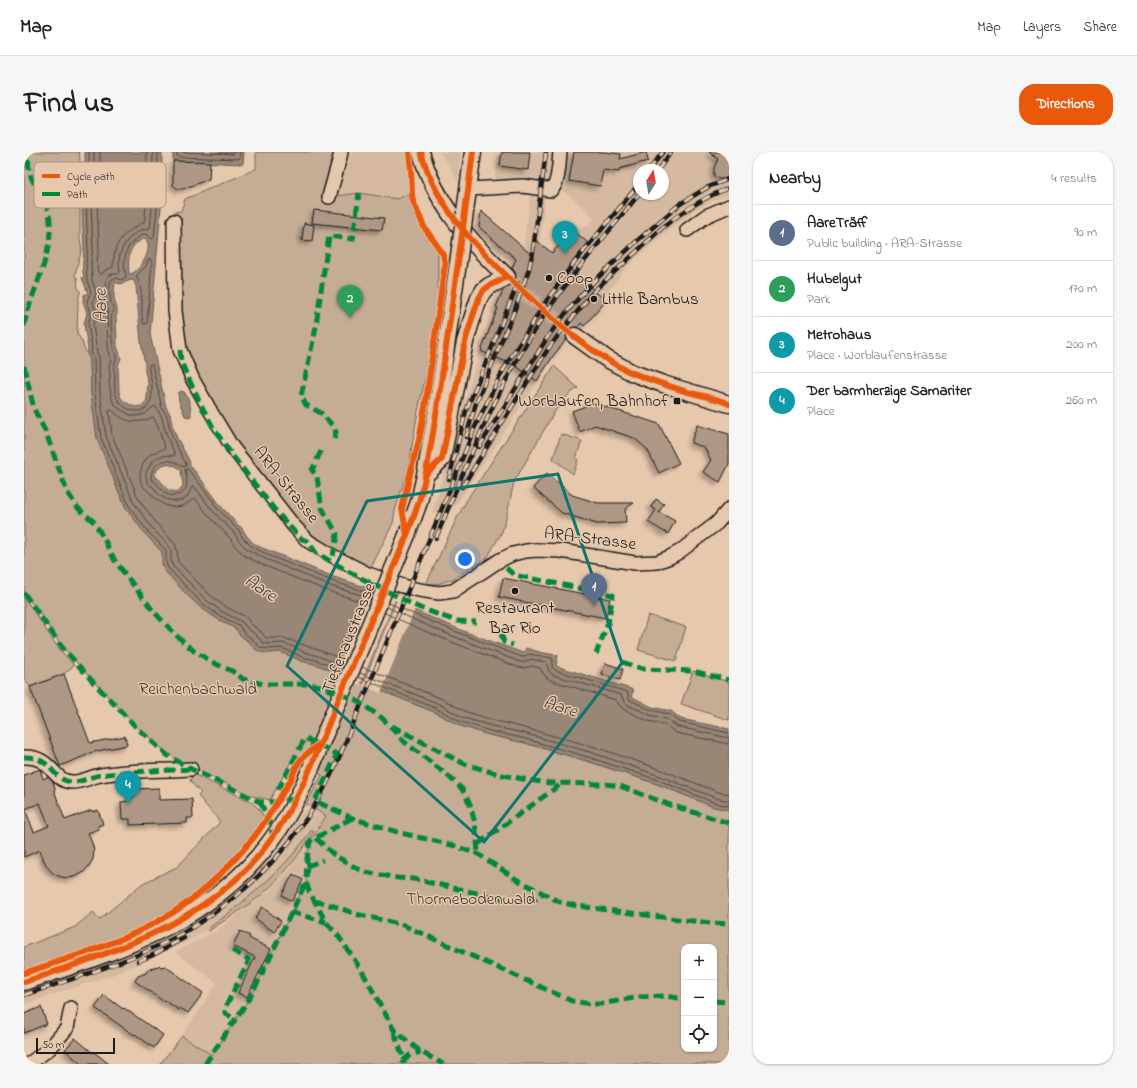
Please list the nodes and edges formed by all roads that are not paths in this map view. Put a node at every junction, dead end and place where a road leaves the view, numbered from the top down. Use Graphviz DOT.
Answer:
graph roads {
  1 [pos="341,152"];
  2 [pos="421,152"];
  3 [pos="473,152"];
  4 [pos="560,152"];
  5 [pos="468,188"];
  6 [pos="329,197"];
  7 [pos="729,206"];
  8 [pos="174,221"];
  9 [pos="687,230"];
  10 [pos="575,336"];
  11 [pos="729,404"];
  12 [pos="425,475"];
  13 [pos="729,509"];
  14 [pos="24,757"];
  15 [pos="191,769"];
  16 [pos="24,982"];
  17 [pos="71,1008"];
  18 [pos="29,1064"];
  1 -- 6 [label="street"];
  2 -- 12 [label="main road"];
  3 -- 5 [label="main road, Tiefenaustrasse"];
  4 -- 5 [label="street"];
  5 -- 12 [label="main road, Tiefenaustrasse, bridge"];
  7 -- 9 [label="street"];
  8 -- 13 [label="street, ARA-Strasse"];
  10 -- 11 [label="main road"];
  12 -- 16 [label="main road, Tiefenaustrasse, bridge"];
  14 -- 15 [label="street"];
  17 -- 18 [label="street"];
}
